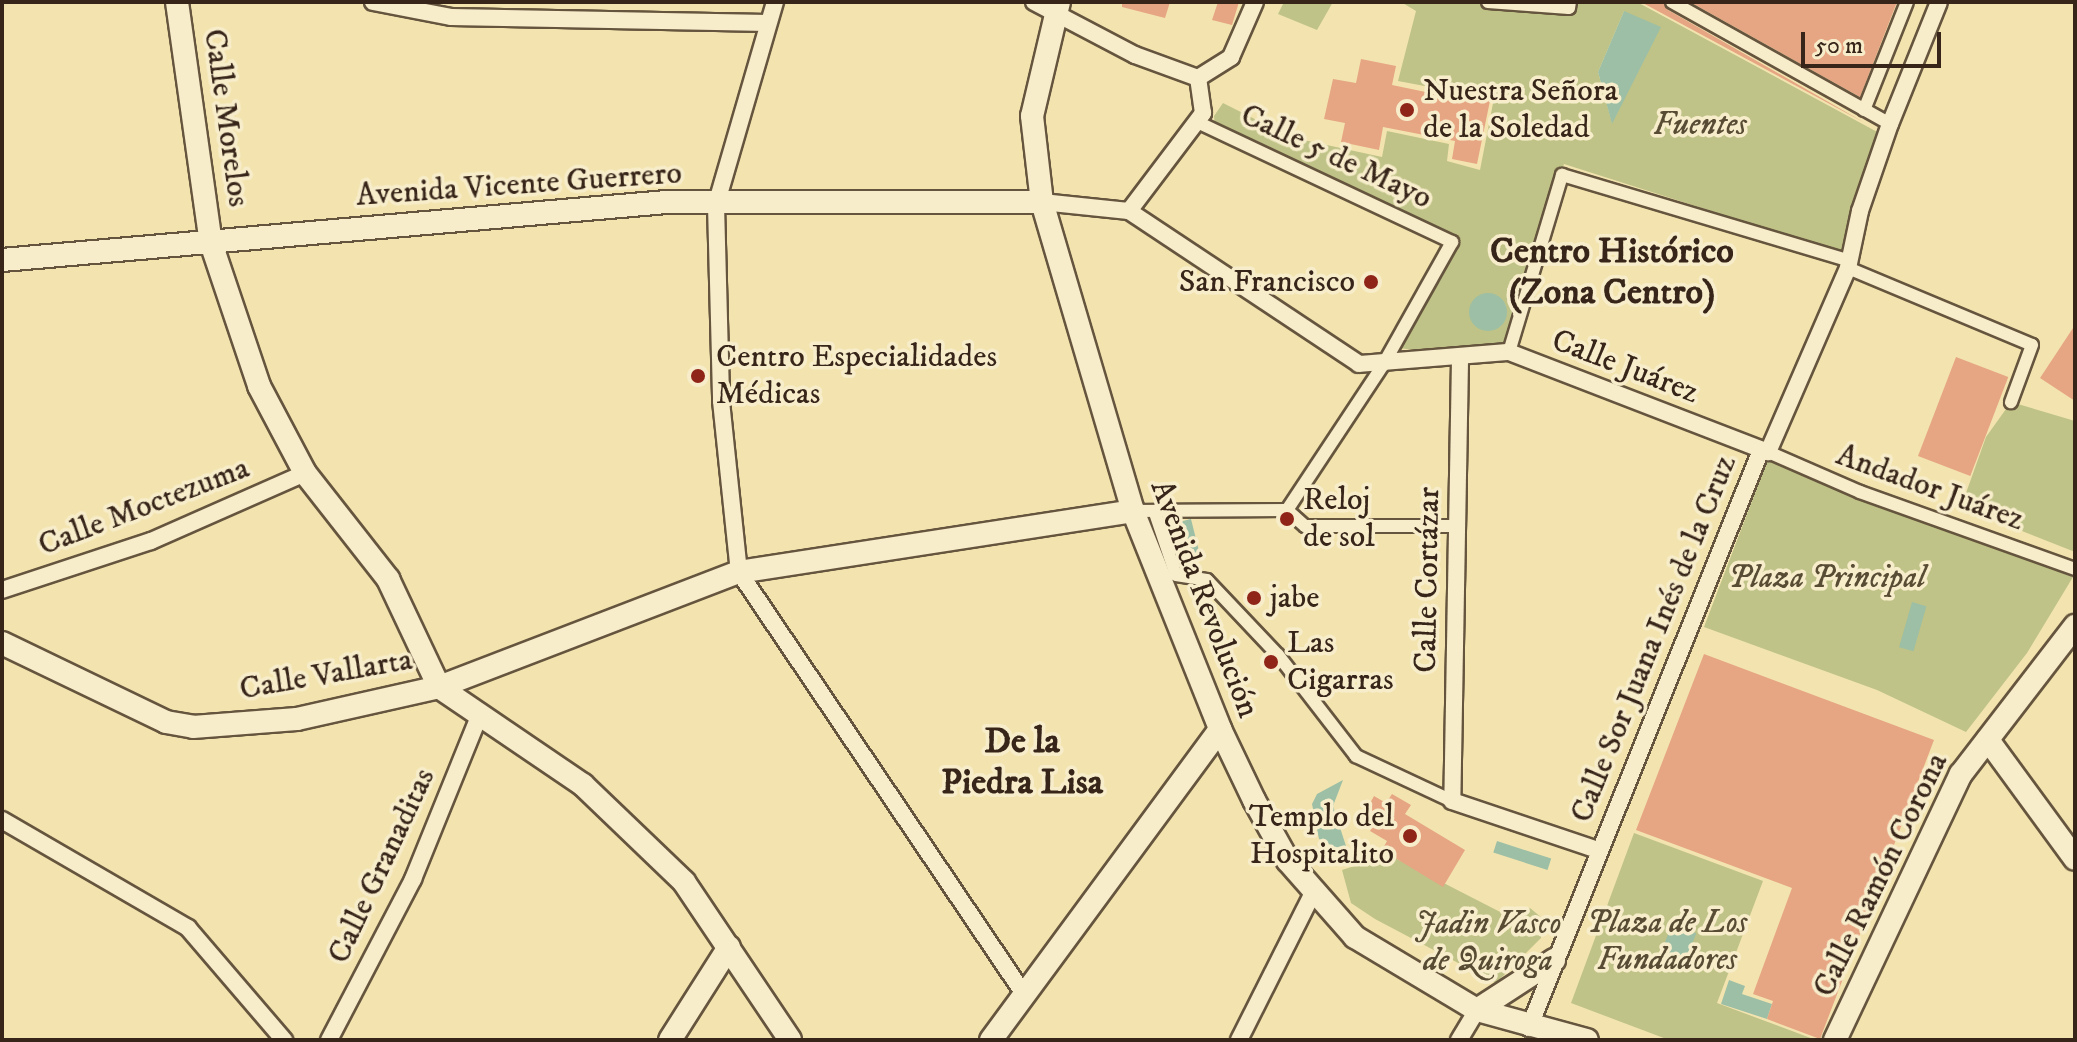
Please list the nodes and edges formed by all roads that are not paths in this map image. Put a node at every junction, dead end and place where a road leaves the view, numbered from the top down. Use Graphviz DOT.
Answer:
graph roads {
  1 [pos="177,2"];
  2 [pos="373,2"];
  3 [pos="775,2"];
  4 [pos="1034,2"];
  5 [pos="1255,2"];
  6 [pos="1488,2"];
  7 [pos="1672,2"];
  8 [pos="1907,2"];
  9 [pos="1939,2"];
  10 [pos="1569,5"];
  11 [pos="1057,6"];
  12 [pos="768,23"];
  13 [pos="1198,78"];
  14 [pos="1864,110"];
  15 [pos="1197,122"];
  16 [pos="1890,124"];
  17 [pos="1042,202"];
  18 [pos="716,205"];
  19 [pos="1129,211"];
  20 [pos="211,243"];
  21 [pos="2,260"];
  22 [pos="1849,265"];
  23 [pos="1509,352"];
  24 [pos="1460,360"];
  25 [pos="1383,365"];
  26 [pos="2011,402"];
  27 [pos="1764,451"];
  28 [pos="305,473"];
  29 [pos="1287,510"];
  30 [pos="1144,512"];
  31 [pos="1456,526"];
  32 [pos="2075,569"];
  33 [pos="739,572"];
  34 [pos="2,590"];
  35 [pos="2075,626"];
  36 [pos="2,643"];
  37 [pos="439,687"];
  38 [pos="480,714"];
  39 [pos="1220,729"];
  40 [pos="1988,740"];
  41 [pos="1452,801"];
  42 [pos="2,820"];
  43 [pos="1598,850"];
  44 [pos="2075,859"];
  45 [pos="1314,891"];
  46 [pos="729,947"];
  47 [pos="1554,960"];
  48 [pos="1024,994"];
  49 [pos="1477,1010"];
  50 [pos="1529,1028"];
  51 [pos="284,1040"];
  52 [pos="329,1040"];
  53 [pos="670,1040"];
  54 [pos="790,1040"];
  55 [pos="991,1040"];
  56 [pos="1239,1040"];
  57 [pos="1459,1040"];
  58 [pos="1587,1040"];
  59 [pos="1835,1040"];
  1 -- 20 [label="street, Calle Morelos"];
  2 -- 12 [label="street"];
  3 -- 12 [label="street"];
  4 -- 11 [label="street"];
  5 -- 13 [label="street"];
  6 -- 10 [label="street"];
  7 -- 14 [label="street"];
  8 -- 14 [label="street"];
  9 -- 16 [label="street, Calle Sor Juana Inés de la Cruz"];
  11 -- 13 [label="street"];
  11 -- 17 [label="street, Avenida Revolución"];
  12 -- 18 [label="street"];
  13 -- 15 [label="street"];
  14 -- 16 [label="street"];
  15 -- 19 [label="street"];
  15 -- 25 [label="street, Calle 5 de Mayo"];
  16 -- 22 [label="street, Calle Sor Juana Inés de la Cruz"];
  17 -- 18 [label="street, Avenida Vicente Guerrero"];
  17 -- 19 [label="street"];
  17 -- 30 [label="street, Avenida Revolución"];
  18 -- 20 [label="street, Avenida Vicente Guerrero"];
  18 -- 33 [label="street"];
  19 -- 25 [label="street, Calle Juárez"];
  20 -- 21 [label="street, Avenida Vicente Guerrero"];
  20 -- 28 [label="street, Calle Morelos"];
  22 -- 23 [label="street"];
  22 -- 26 [label="street"];
  22 -- 27 [label="street, Calle Sor Juana Inés de la Cruz"];
  23 -- 24 [label="street, Calle Juárez"];
  23 -- 27 [label="street, Calle Juárez"];
  24 -- 25 [label="street, Calle Juárez"];
  24 -- 31 [label="street, Calle Cortázar"];
  25 -- 29 [label="street"];
  27 -- 32 [label="street, Andador Juárez"];
  27 -- 43 [label="street, Calle Sor Juana Inés de la Cruz"];
  28 -- 34 [label="street, Calle Moctezuma"];
  28 -- 37 [label="street, Calle Morelos"];
  29 -- 30 [label="street"];
  29 -- 31 [label="street"];
  30 -- 33 [label="street, Calle Vallarta"];
  30 -- 39 [label="street, Avenida Revolución"];
  30 -- 41 [label="street"];
  31 -- 41 [label="street, Calle Cortázar"];
  33 -- 37 [label="street, Calle Vallarta"];
  33 -- 48 [label="street"];
  35 -- 40 [label="street, Calle Ramón Corona"];
  36 -- 37 [label="street, Calle Vallarta"];
  37 -- 38 [label="street"];
  38 -- 46 [label="street"];
  38 -- 52 [label="street, Calle Granaditas"];
  39 -- 45 [label="street, Avenida Revolución"];
  39 -- 48 [label="street"];
  40 -- 44 [label="street"];
  40 -- 59 [label="street, Calle Ramón Corona"];
  41 -- 43 [label="street"];
  42 -- 51 [label="street"];
  43 -- 47 [label="street, Calle Sor Juana Inés de la Cruz"];
  45 -- 49 [label="street, Avenida Revolución"];
  45 -- 56 [label="street"];
  46 -- 53 [label="street"];
  46 -- 54 [label="street"];
  47 -- 49 [label="street"];
  47 -- 50 [label="street, Calle Sor Juana Inés de la Cruz"];
  48 -- 55 [label="street"];
  49 -- 50 [label="street, Avenida Revolución"];
  49 -- 57 [label="street"];
  50 -- 58 [label="street, Avenida Revolución"];
}
